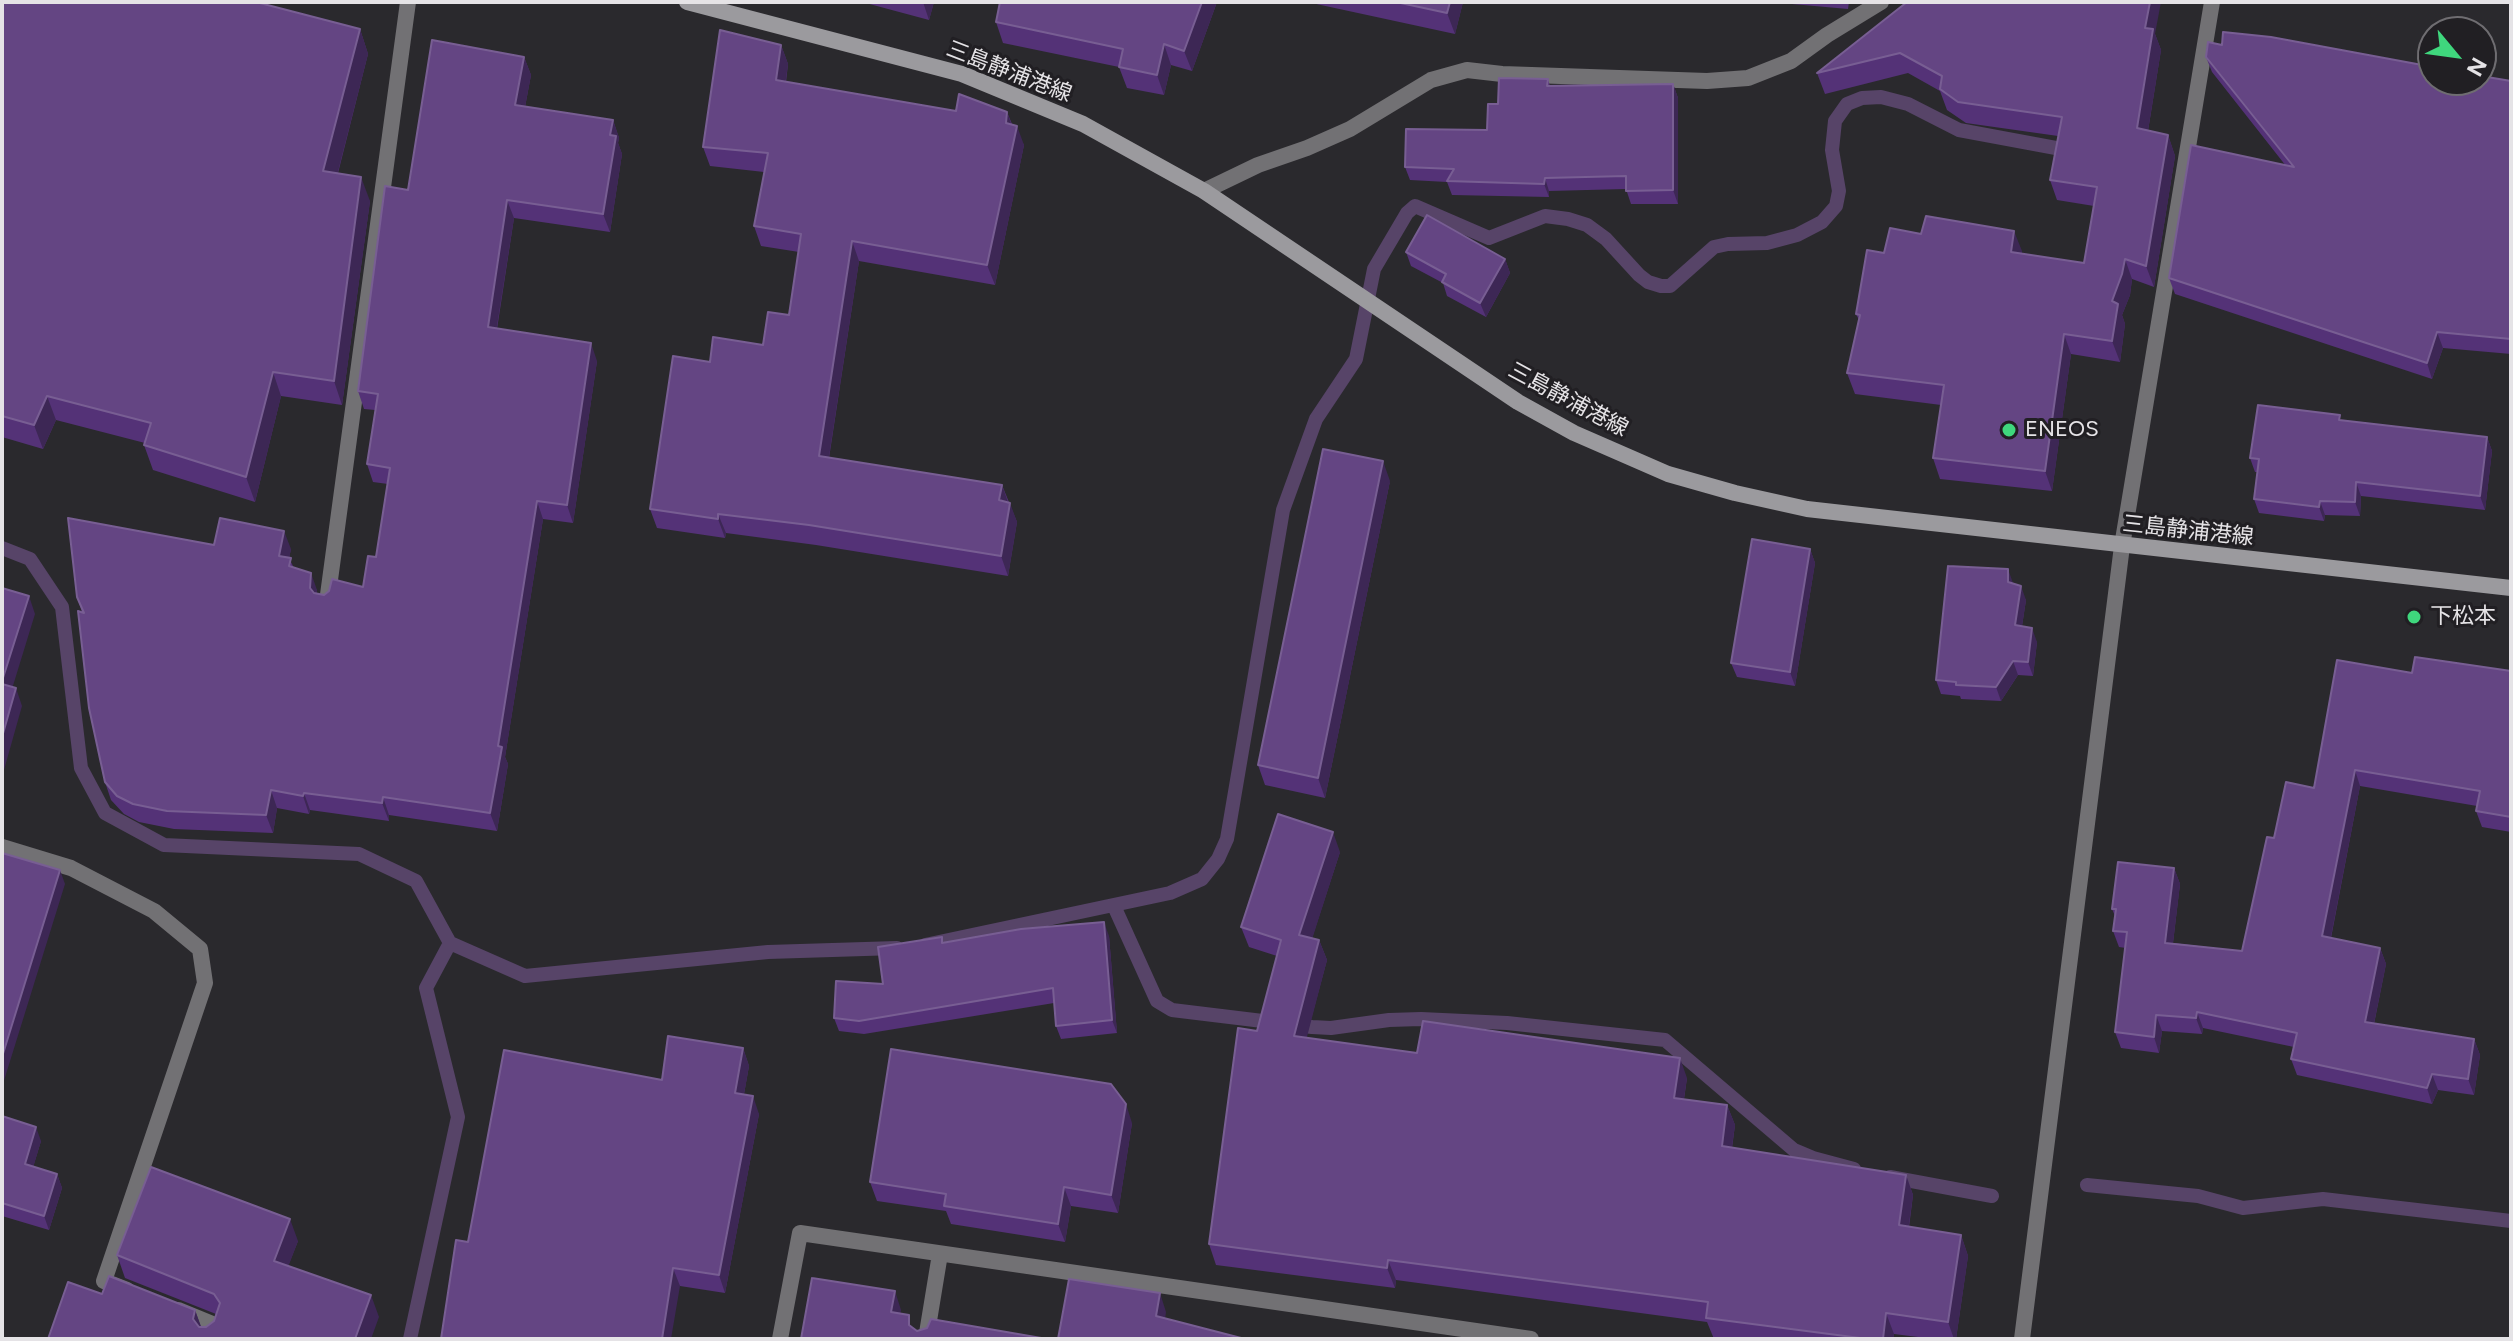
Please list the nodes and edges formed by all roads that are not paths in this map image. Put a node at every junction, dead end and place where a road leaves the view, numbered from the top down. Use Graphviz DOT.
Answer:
graph roads {
  1 [pos="408,2"];
  2 [pos="687,2"];
  3 [pos="1881,2"];
  4 [pos="2212,2"];
  5 [pos="1204,191"];
  6 [pos="2122,546"];
  7 [pos="2511,588"];
  8 [pos="327,602"];
  9 [pos="2,847"];
  10 [pos="940,1254"];
  11 [pos="212,1339"];
  12 [pos="780,1339"];
  13 [pos="926,1339"];
  14 [pos="1531,1339"];
  15 [pos="2022,1339"];
  1 -- 8 [label="street"];
  2 -- 5 [label="main road, 三島静浦港線"];
  3 -- 5 [label="street"];
  4 -- 6 [label="street"];
  5 -- 6 [label="main road, 三島静浦港線"];
  6 -- 7 [label="main road, 三島静浦港線"];
  6 -- 15 [label="street"];
  9 -- 11 [label="street"];
  10 -- 12 [label="street"];
  10 -- 13 [label="street"];
  10 -- 14 [label="street"];
}
